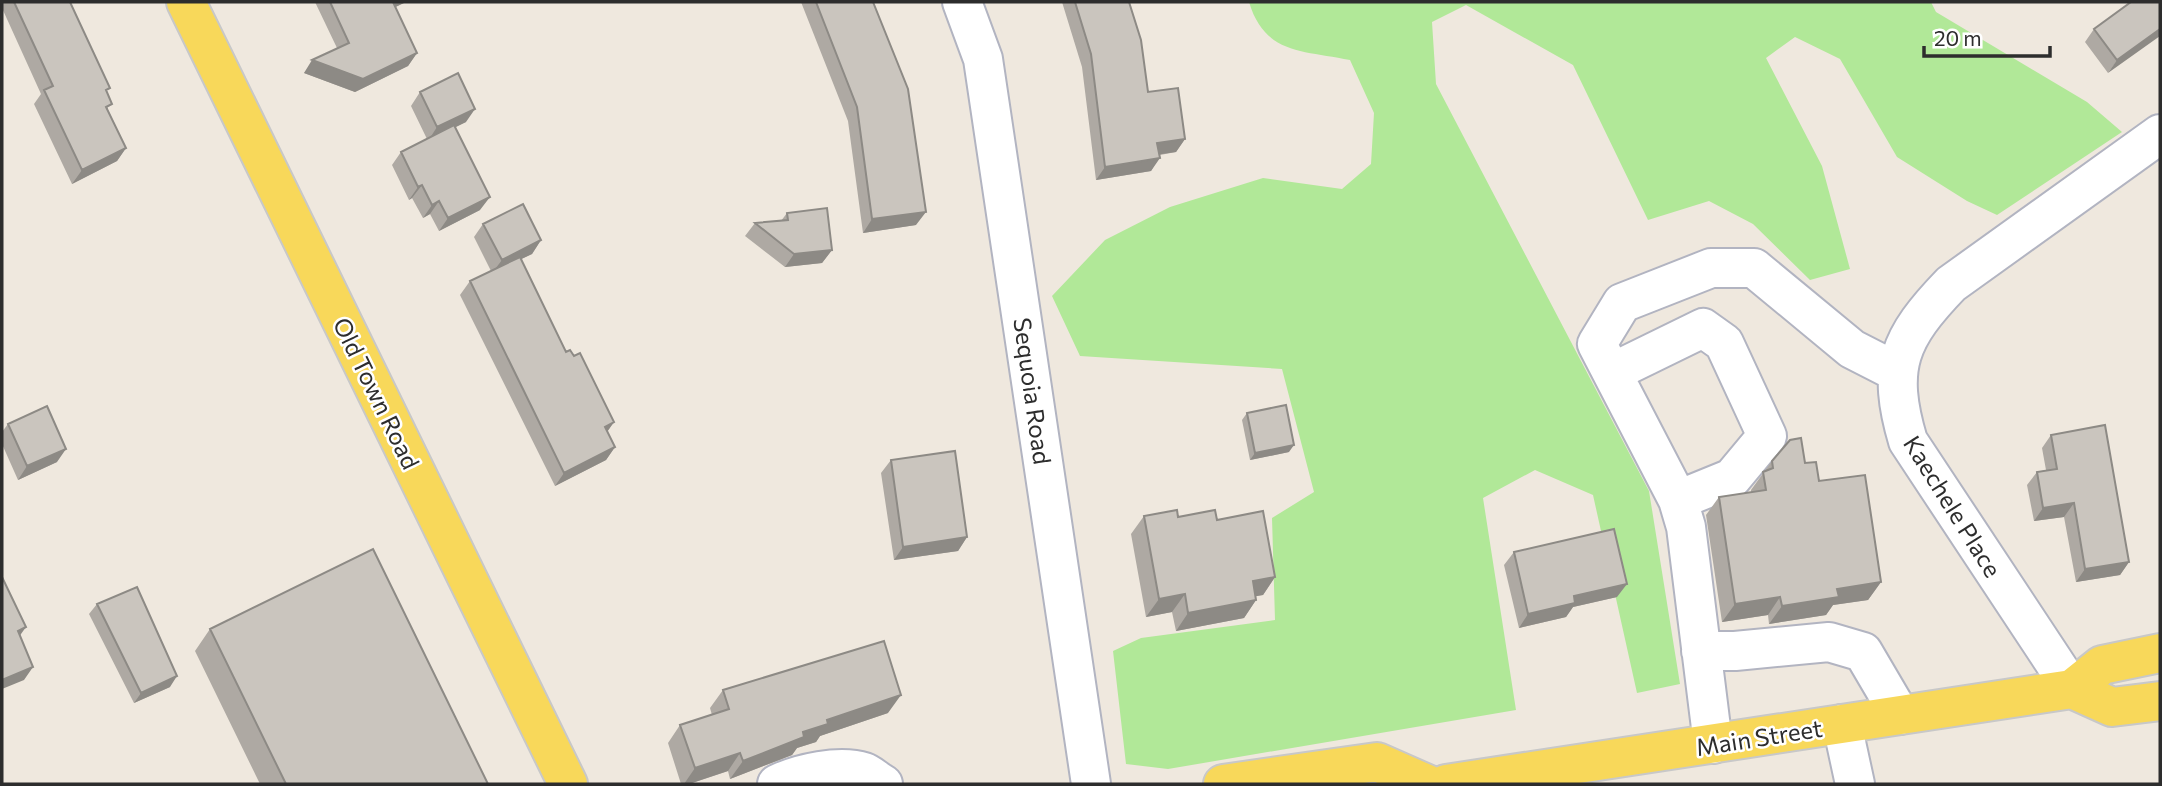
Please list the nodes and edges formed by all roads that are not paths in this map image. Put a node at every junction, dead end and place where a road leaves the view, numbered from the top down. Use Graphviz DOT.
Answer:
graph roads {
  1 [pos="186,2"];
  2 [pos="962,2"];
  3 [pos="2160,134"];
  4 [pos="1613,372"];
  5 [pos="1897,372"];
  6 [pos="1678,500"];
  7 [pos="1701,650"];
  8 [pos="2160,653"];
  9 [pos="2072,689"];
  10 [pos="2160,701"];
  11 [pos="1900,715"];
  12 [pos="1842,724"];
  13 [pos="1713,744"];
  14 [pos="568,784"];
  15 [pos="777,784"];
  16 [pos="883,784"];
  17 [pos="1091,784"];
  18 [pos="1223,784"];
  19 [pos="1444,784"];
  20 [pos="1855,784"];
  1 -- 14 [label="main road, Old Town Road"];
  2 -- 17 [label="street, Sequoia Road"];
  3 -- 5 [label="street, Kaechele Place"];
  4 -- 5 [label="street"];
  4 -- 6 [label="street"];
  4 -- 6 [label="street"];
  5 -- 9 [label="street, Kaechele Place"];
  6 -- 7 [label="street"];
  7 -- 11 [label="street"];
  7 -- 13 [label="street"];
  8 -- 9 [label="main road"];
  9 -- 10 [label="main road"];
  9 -- 11 [label="main road, Main Street"];
  11 -- 12 [label="main road, Main Street"];
  12 -- 13 [label="main road, Main Street"];
  12 -- 20 [label="street"];
  13 -- 19 [label="main road, Main Street"];
  15 -- 16 [label="street"];
  18 -- 19 [label="main road, Main Street"];
}
